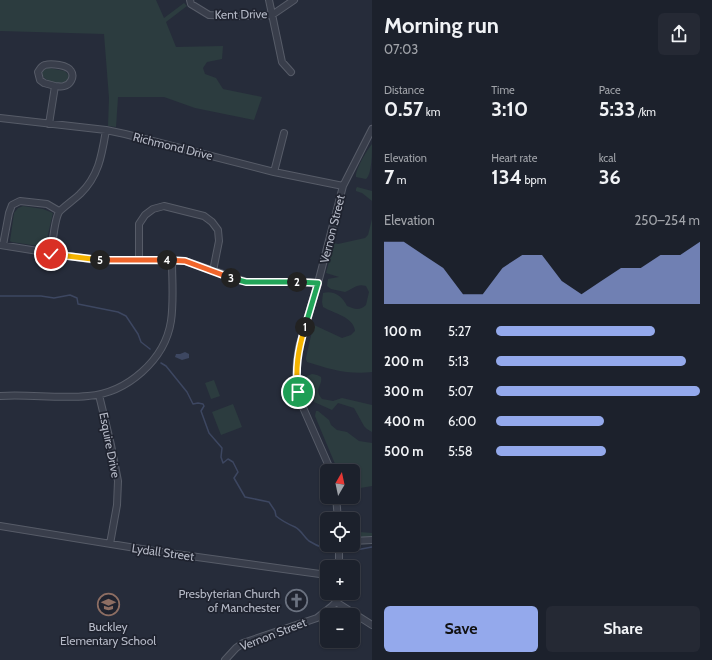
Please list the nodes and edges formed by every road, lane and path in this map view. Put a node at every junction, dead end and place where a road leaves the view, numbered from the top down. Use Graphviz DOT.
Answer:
graph roads {
  1 [pos="190,0"];
  2 [pos="269,0"];
  3 [pos="294,0"];
  4 [pos="272,15"];
  5 [pos="291,72"];
  6 [pos="55,86"];
  7 [pos="0,118"];
  8 [pos="49,124"];
  9 [pos="372,129"];
  10 [pos="106,130"];
  11 [pos="284,133"];
  12 [pos="274,172"];
  13 [pos="343,186"];
  14 [pos="60,211"];
  15 [pos="1,245"];
  16 [pos="51,254"];
  17 [pos="139,260"];
  18 [pos="172,260"];
  19 [pos="213,271"];
  20 [pos="318,283"];
  21 [pos="99,395"];
  22 [pos="0,396"];
  23 [pos="328,464"];
  24 [pos="0,526"];
  25 [pos="372,540"];
  26 [pos="360,541"];
  27 [pos="110,544"];
  28 [pos="320,574"];
  29 [pos="336,602"];
  30 [pos="372,625"];
  31 [pos="225,660"];
  1 -- 4 [label="street, Kent Drive"];
  2 -- 4 [label="street"];
  3 -- 4 [label="street, Kent Drive"];
  4 -- 5 [label="street"];
  6 -- 6 [label="street"];
  6 -- 8 [label="street"];
  7 -- 8 [label="street, Richmond Drive"];
  8 -- 10 [label="street, Richmond Drive"];
  9 -- 13 [label="street, Vernon Street"];
  10 -- 12 [label="street, Richmond Drive"];
  10 -- 14 [label="street"];
  11 -- 12 [label="street"];
  12 -- 13 [label="street, Richmond Drive"];
  13 -- 20 [label="street, Vernon Street"];
  14 -- 15 [label="street"];
  14 -- 16 [label="street"];
  15 -- 16 [label="street"];
  16 -- 17 [label="street"];
  17 -- 18 [label="street"];
  17 -- 19 [label="street"];
  18 -- 19 [label="street"];
  18 -- 21 [label="street"];
  19 -- 20 [label="street"];
  20 -- 23 [label="street, Vernon Street"];
  21 -- 22 [label="street"];
  21 -- 27 [label="street, Esquire Drive"];
  24 -- 27 [label="street, Lydall Street"];
  25 -- 26 [label="street"];
  27 -- 28 [label="street, Lydall Street"];
  29 -- 30 [label="street"];
  29 -- 31 [label="street, Vernon Street"];
}
